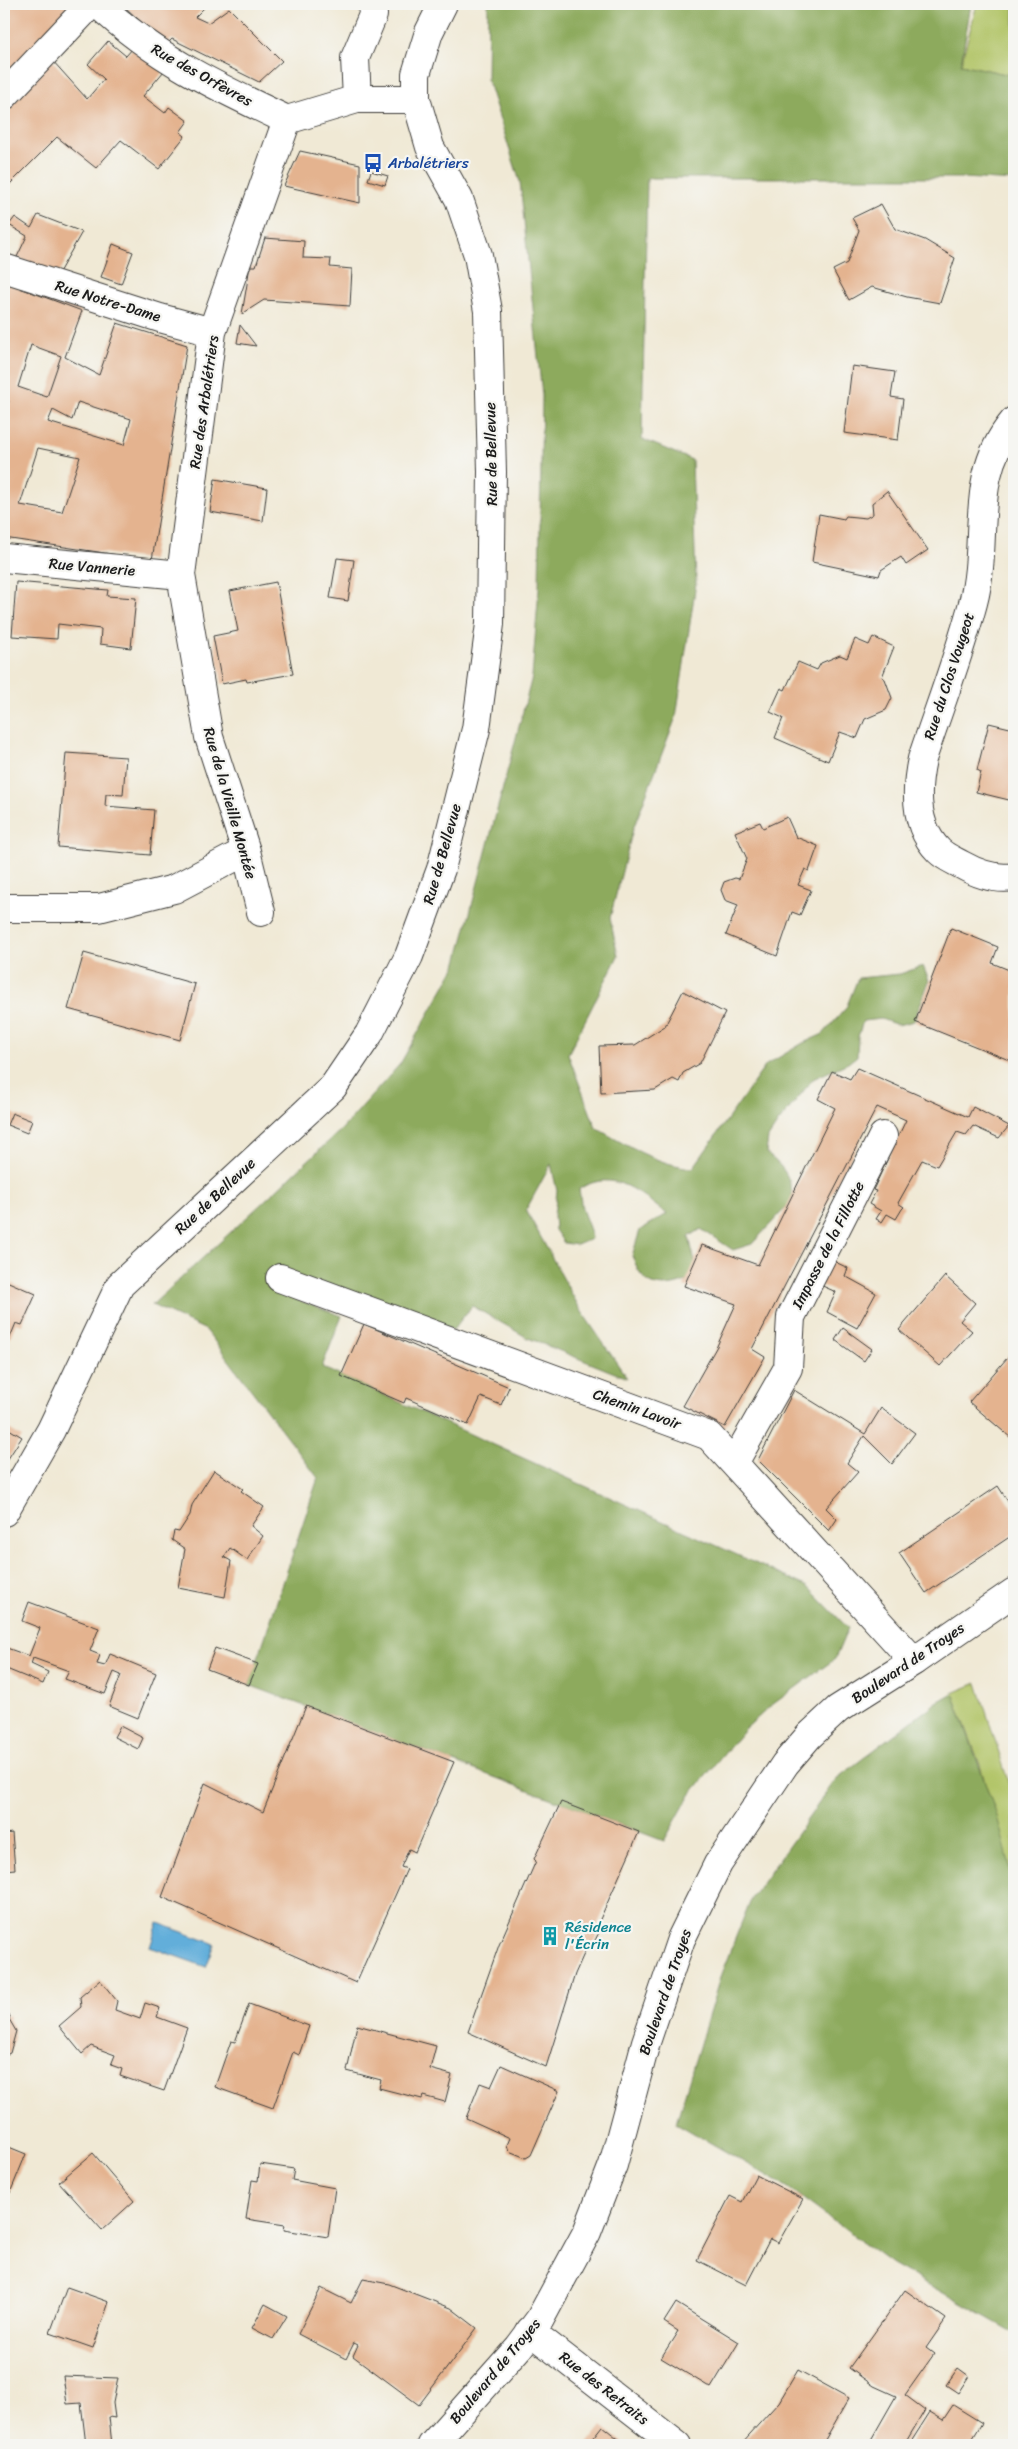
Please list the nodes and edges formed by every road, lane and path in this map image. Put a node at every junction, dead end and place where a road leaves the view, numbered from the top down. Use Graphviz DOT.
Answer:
graph roads {
  1 [pos="91,4"];
  2 [pos="98,4"];
  3 [pos="372,4"];
  4 [pos="442,4"];
  5 [pos="4,96"];
  6 [pos="357,99"];
  7 [pos="416,99"];
  8 [pos="287,120"];
  9 [pos="4,268"];
  10 [pos="212,332"];
  11 [pos="1014,421"];
  12 [pos="4,558"];
  13 [pos="181,575"];
  14 [pos="246,851"];
  15 [pos="1014,877"];
  16 [pos="4,908"];
  17 [pos="261,912"];
  18 [pos="883,1136"];
  19 [pos="280,1278"];
  20 [pos="734,1463"];
  21 [pos="4,1512"];
  22 [pos="1014,1592"];
  23 [pos="914,1661"];
  24 [pos="530,2332"];
  25 [pos="432,2445"];
  26 [pos="677,2445"];
  1 -- 5 [label="street"];
  2 -- 8 [label="street, Rue des Orfèvres"];
  3 -- 6 [label="street"];
  4 -- 7 [label="street, Rue de Bellevue"];
  6 -- 7 [label="street"];
  6 -- 8 [label="street"];
  7 -- 21 [label="street, Rue de Bellevue"];
  8 -- 10 [label="street, Rue des Arbalétriers"];
  9 -- 10 [label="street, Rue Notre-Dame"];
  10 -- 13 [label="street, Rue des Arbalétriers"];
  11 -- 15 [label="street, Rue du Clos Vougeot"];
  12 -- 13 [label="street, Rue Vannerie"];
  13 -- 14 [label="street, Rue de la Vieille Montée"];
  14 -- 16 [label="street"];
  14 -- 17 [label="street, Rue de la Vieille Montée"];
  18 -- 20 [label="street, Impasse de la Fillotte"];
  19 -- 20 [label="street, Chemin Lavoir"];
  20 -- 23 [label="street, Chemin Lavoir"];
  22 -- 23 [label="street, Boulevard de Troyes"];
  23 -- 24 [label="street, Boulevard de Troyes"];
  24 -- 25 [label="street, Boulevard de Troyes"];
  24 -- 26 [label="street, Rue des Retraits"];
}
